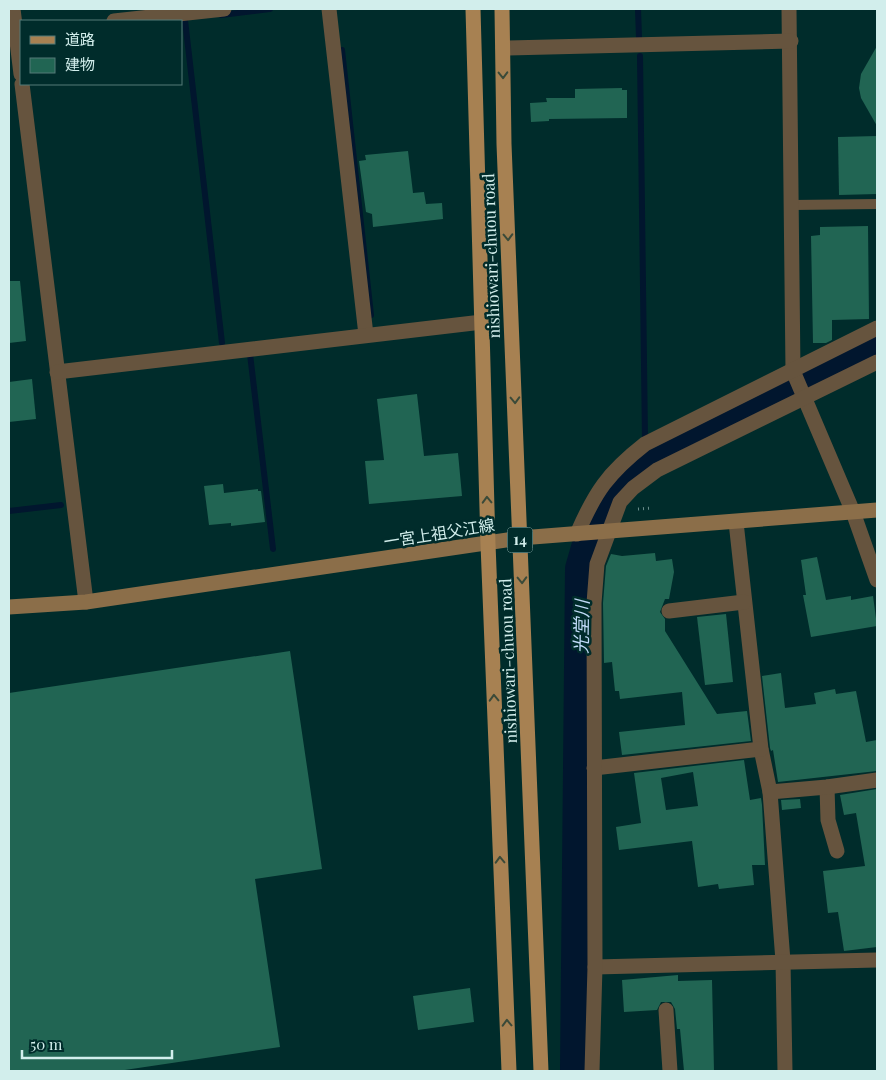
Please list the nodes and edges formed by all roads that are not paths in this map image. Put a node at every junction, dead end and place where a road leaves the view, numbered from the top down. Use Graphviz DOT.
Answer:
graph roads {
  1 [pos="14,9"];
  2 [pos="224,9"];
  3 [pos="329,9"];
  4 [pos="474,9"];
  5 [pos="502,9"];
  6 [pos="789,9"];
  7 [pos="123,20"];
  8 [pos="15,32"];
  9 [pos="791,41"];
  10 [pos="503,48"];
  11 [pos="20,67"];
  12 [pos="22,85"];
  13 [pos="877,204"];
  14 [pos="792,206"];
  15 [pos="482,322"];
  16 [pos="877,328"];
  17 [pos="366,334"];
  18 [pos="877,362"];
  19 [pos="57,372"];
  20 [pos="794,373"];
  21 [pos="804,397"];
  22 [pos="877,510"];
  23 [pos="852,512"];
  24 [pos="736,522"];
  25 [pos="605,533"];
  26 [pos="580,534"];
  27 [pos="520,538"];
  28 [pos="488,544"];
  29 [pos="877,580"];
  30 [pos="86,602"];
  31 [pos="744,602"];
  32 [pos="9,607"];
  33 [pos="669,611"];
  34 [pos="762,749"];
  35 [pos="594,768"];
  36 [pos="877,780"];
  37 [pos="827,787"];
  38 [pos="770,792"];
  39 [pos="838,851"];
  40 [pos="877,960"];
  41 [pos="783,961"];
  42 [pos="595,967"];
  43 [pos="666,1010"];
  44 [pos="509,1071"];
  45 [pos="541,1071"];
  46 [pos="592,1071"];
  47 [pos="670,1071"];
  48 [pos="785,1071"];
  1 -- 8 [label="street"];
  2 -- 7 [label="street"];
  3 -- 17 [label="street"];
  4 -- 15 [label="main road, nishiowari-chuou road / 14"];
  5 -- 10 [label="main road, nishiowari-chuou road / 14"];
  6 -- 9 [label="street"];
  8 -- 11 [label="street"];
  9 -- 10 [label="street"];
  9 -- 14 [label="street"];
  10 -- 27 [label="main road, nishiowari-chuou road / 14, one-way"];
  12 -- 19 [label="street"];
  13 -- 14 [label="lane"];
  14 -- 20 [label="street"];
  15 -- 17 [label="street"];
  28 -- 15 [label="main road, nishiowari-chuou road / 14, one-way"];
  16 -- 20 [label="street"];
  17 -- 19 [label="street"];
  18 -- 21 [label="street"];
  19 -- 30 [label="street"];
  20 -- 21 [label="street"];
  20 -- 26 [label="street"];
  21 -- 23 [label="street"];
  21 -- 25 [label="street"];
  22 -- 23 [label="main road, 一宮上祖父江線"];
  23 -- 24 [label="main road, 一宮上祖父江線"];
  23 -- 29 [label="street"];
  24 -- 25 [label="main road, 一宮上祖父江線"];
  24 -- 31 [label="street"];
  25 -- 26 [label="main road, 一宮上祖父江線"];
  25 -- 35 [label="street"];
  26 -- 27 [label="main road, 一宮上祖父江線"];
  27 -- 28 [label="main road, 一宮上祖父江線"];
  27 -- 45 [label="main road, nishiowari-chuou road / 14, one-way"];
  28 -- 30 [label="main road, 一宮上祖父江線"];
  44 -- 28 [label="main road, nishiowari-chuou road / 14, one-way"];
  30 -- 32 [label="main road, 一宮上祖父江線"];
  31 -- 33 [label="street"];
  31 -- 34 [label="street"];
  34 -- 35 [label="street"];
  34 -- 38 [label="street"];
  35 -- 42 [label="street"];
  36 -- 37 [label="street"];
  37 -- 38 [label="street"];
  37 -- 39 [label="street"];
  38 -- 41 [label="street"];
  40 -- 41 [label="street"];
  41 -- 42 [label="street"];
  41 -- 48 [label="street"];
  42 -- 46 [label="street"];
  43 -- 47 [label="street"];
}
